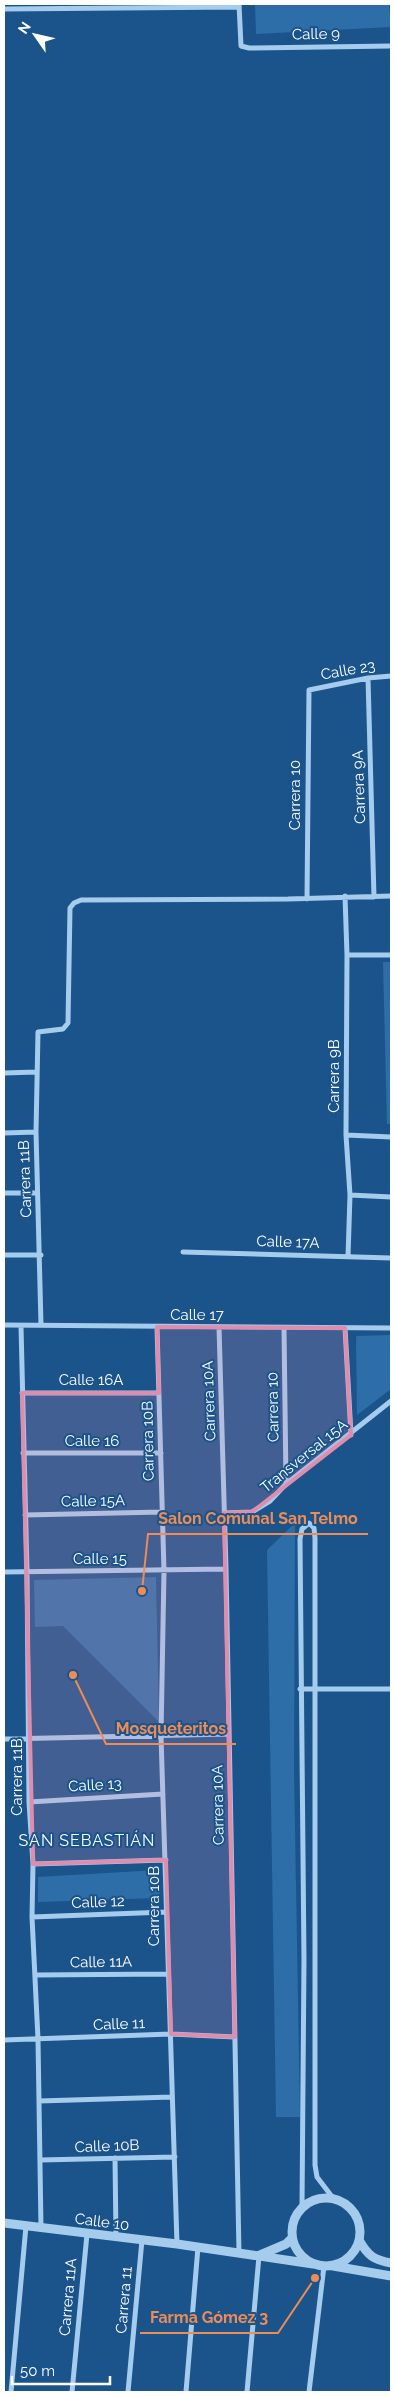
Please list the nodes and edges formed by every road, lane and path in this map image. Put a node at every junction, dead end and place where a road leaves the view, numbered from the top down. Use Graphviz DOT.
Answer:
graph roads {
  1 [pos="239,5"];
  2 [pos="4,9"];
  3 [pos="391,46"];
  4 [pos="391,676"];
  5 [pos="368,678"];
  6 [pos="308,690"];
  7 [pos="345,896"];
  8 [pos="391,896"];
  9 [pos="374,897"];
  10 [pos="307,899"];
  11 [pos="347,955"];
  12 [pos="391,956"];
  13 [pos="4,1072"];
  14 [pos="36,1072"];
  15 [pos="4,1132"];
  16 [pos="36,1132"];
  17 [pos="346,1135"];
  18 [pos="391,1137"];
  19 [pos="4,1193"];
  20 [pos="37,1193"];
  21 [pos="350,1195"];
  22 [pos="391,1197"];
  23 [pos="183,1252"];
  24 [pos="4,1255"];
  25 [pos="41,1255"];
  26 [pos="348,1257"];
  27 [pos="391,1258"];
  28 [pos="4,1324"];
  29 [pos="41,1325"];
  30 [pos="21,1326"];
  31 [pos="157,1327"];
  32 [pos="219,1327"];
  33 [pos="284,1328"];
  34 [pos="345,1328"];
  35 [pos="391,1328"];
  36 [pos="22,1393"];
  37 [pos="159,1393"];
  38 [pos="391,1401"];
  39 [pos="351,1435"];
  40 [pos="23,1453"];
  41 [pos="161,1453"];
  42 [pos="286,1484"];
  43 [pos="162,1512"];
  44 [pos="224,1513"];
  45 [pos="25,1515"];
  46 [pos="226,1569"];
  47 [pos="27,1571"];
  48 [pos="164,1571"];
  49 [pos="4,1572"];
  50 [pos="300,1689"];
  51 [pos="314,1689"];
  52 [pos="391,1689"];
  53 [pos="229,1734"];
  54 [pos="161,1736"];
  55 [pos="4,1739"];
  56 [pos="30,1739"];
  57 [pos="164,1794"];
  58 [pos="29,1802"];
  59 [pos="166,1860"];
  60 [pos="33,1864"];
  61 [pos="166,1912"];
  62 [pos="32,1916"];
  63 [pos="168,1974"];
  64 [pos="35,1976"];
  65 [pos="172,2034"];
  66 [pos="235,2037"];
  67 [pos="38,2039"];
  68 [pos="4,2040"];
  69 [pos="172,2097"];
  70 [pos="316,2098"];
  71 [pos="303,2099"];
  72 [pos="39,2101"];
  73 [pos="174,2157"];
  74 [pos="115,2158"];
  75 [pos="40,2160"];
  76 [pos="333,2198"];
  77 [pos="302,2207"];
  78 [pos="4,2223"];
  79 [pos="26,2226"];
  80 [pos="41,2228"];
  81 [pos="87,2234"];
  82 [pos="116,2237"];
  83 [pos="292,2238"];
  84 [pos="142,2240"];
  85 [pos="359,2240"];
  86 [pos="177,2244"];
  87 [pos="198,2248"];
  88 [pos="239,2253"];
  89 [pos="259,2255"];
  90 [pos="391,2263"];
  91 [pos="313,2264"];
  92 [pos="327,2266"];
  93 [pos="391,2276"];
  94 [pos="11,2392"];
  95 [pos="72,2392"];
  96 [pos="128,2392"];
  97 [pos="186,2392"];
  98 [pos="247,2392"];
  99 [pos="309,2392"];
  1 -- 2 [label="street"];
  1 -- 3 [label="street, Calle 9"];
  4 -- 5 [label="street, Calle 23"];
  5 -- 6 [label="street, Calle 23"];
  5 -- 9 [label="street, Carrera 9A"];
  6 -- 10 [label="street, Carrera 10"];
  7 -- 9 [label="street"];
  7 -- 10 [label="street"];
  7 -- 11 [label="street, Carrera 9B"];
  8 -- 9 [label="street"];
  10 -- 14 [label="street, Carrera 11B"];
  11 -- 12 [label="street"];
  11 -- 17 [label="street, Carrera 9B"];
  13 -- 14 [label="street"];
  14 -- 16 [label="street, Carrera 11B"];
  15 -- 16 [label="street"];
  16 -- 20 [label="street, Carrera 11B"];
  17 -- 18 [label="street"];
  17 -- 21 [label="street, Carrera 9B"];
  19 -- 20 [label="street"];
  20 -- 25 [label="street, Carrera 11B"];
  21 -- 22 [label="street"];
  21 -- 26 [label="street, Carrera 9B"];
  23 -- 26 [label="street, Calle 17A"];
  24 -- 25 [label="street"];
  25 -- 29 [label="street, Carrera 11B"];
  26 -- 27 [label="street, Calle 17A"];
  28 -- 30 [label="street, Calle 17"];
  29 -- 30 [label="street, Calle 17"];
  29 -- 31 [label="street, Calle 17"];
  30 -- 36 [label="street, Carrera 11B"];
  31 -- 32 [label="street, Calle 17"];
  31 -- 37 [label="street, Carrera 10B"];
  32 -- 33 [label="street, Calle 17"];
  32 -- 44 [label="street, Carrera 10A"];
  33 -- 34 [label="street, Calle 17"];
  33 -- 42 [label="street, Carrera 10"];
  34 -- 35 [label="street, Calle 17"];
  34 -- 39 [label="street"];
  36 -- 37 [label="street, Calle 16A"];
  36 -- 40 [label="street, Carrera 11B"];
  37 -- 41 [label="street, Carrera 10B"];
  38 -- 39 [label="street, Transversal 15A"];
  39 -- 42 [label="street, Transversal 15A"];
  40 -- 41 [label="street, Calle 16"];
  40 -- 45 [label="street, Carrera 11B"];
  41 -- 43 [label="street, Carrera 10B"];
  42 -- 44 [label="street, Transversal 15A"];
  43 -- 45 [label="street, Calle 15A"];
  43 -- 48 [label="street, Carrera 10B"];
  44 -- 46 [label="street, Carrera 10A"];
  45 -- 47 [label="street, Carrera 11B"];
  46 -- 48 [label="street, Calle 15"];
  46 -- 53 [label="street, Carrera 10A"];
  47 -- 48 [label="street, Calle 15"];
  47 -- 49 [label="street, Calle 15"];
  47 -- 56 [label="street, Carrera 11B"];
  48 -- 54 [label="street, Carrera 10B"];
  50 -- 51 [label="street"];
  50 -- 51 [label="street"];
  50 -- 71 [label="street"];
  51 -- 52 [label="street"];
  51 -- 70 [label="street"];
  53 -- 54 [label="street"];
  53 -- 66 [label="street, Carrera 10A"];
  54 -- 56 [label="street"];
  54 -- 57 [label="street, Carrera 10B"];
  55 -- 56 [label="street"];
  56 -- 58 [label="street, Carrera 11B"];
  57 -- 58 [label="street, Calle 13"];
  57 -- 59 [label="street, Carrera 10B"];
  58 -- 60 [label="street, Carrera 11B"];
  59 -- 60 [label="street"];
  59 -- 61 [label="street, Carrera 10B"];
  60 -- 62 [label="street, Carrera 11B"];
  61 -- 62 [label="street, Calle 12"];
  61 -- 63 [label="street, Carrera 10B"];
  62 -- 64 [label="street, Carrera 11B"];
  63 -- 64 [label="street, Calle 11A"];
  63 -- 65 [label="street, Carrera 10B"];
  64 -- 67 [label="street, Carrera 11B"];
  65 -- 66 [label="street, Calle 11"];
  65 -- 67 [label="street, Calle 11"];
  65 -- 69 [label="street, Carrera 10B"];
  66 -- 88 [label="street, Carrera 10A"];
  67 -- 68 [label="street, Calle 11"];
  67 -- 72 [label="street, Carrera 11B"];
  69 -- 72 [label="street"];
  69 -- 73 [label="street, Carrera 10B"];
  70 -- 71 [label="street"];
  70 -- 76 [label="street"];
  71 -- 77 [label="street"];
  72 -- 75 [label="street, Carrera 11B"];
  73 -- 74 [label="street, Calle 10B"];
  73 -- 86 [label="street, Carrera 10B"];
  74 -- 75 [label="street, Calle 10B"];
  74 -- 82 [label="street"];
  75 -- 80 [label="street, Carrera 11B"];
  76 -- 77 [label="street"];
  76 -- 85 [label="street"];
  77 -- 83 [label="street"];
  78 -- 79 [label="street, Calle 10"];
  79 -- 80 [label="street, Calle 10"];
  79 -- 94 [label="street"];
  80 -- 81 [label="street, Calle 10"];
  81 -- 82 [label="street, Calle 10"];
  81 -- 95 [label="street, Carrera 11A"];
  82 -- 84 [label="street, Calle 10"];
  83 -- 89 [label="street"];
  83 -- 91 [label="street"];
  84 -- 86 [label="street, Calle 10"];
  84 -- 96 [label="street, Carrera 11"];
  85 -- 90 [label="street"];
  85 -- 92 [label="street"];
  86 -- 87 [label="street, Calle 10"];
  87 -- 88 [label="street, Calle 10"];
  87 -- 97 [label="street"];
  88 -- 89 [label="street, Calle 10"];
  89 -- 91 [label="street, Calle 10"];
  89 -- 98 [label="street"];
  91 -- 92 [label="street"];
  92 -- 93 [label="street"];
  92 -- 99 [label="street"];
}
